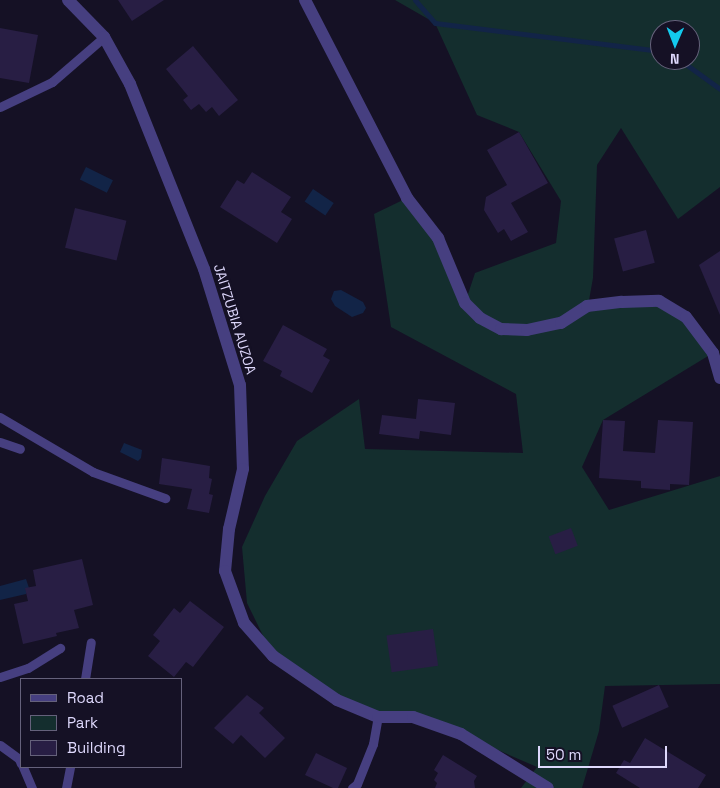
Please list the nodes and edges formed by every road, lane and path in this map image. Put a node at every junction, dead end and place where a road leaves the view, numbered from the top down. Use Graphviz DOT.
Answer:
graph roads {
  1 [pos="68,0"];
  2 [pos="305,0"];
  3 [pos="104,38"];
  4 [pos="0,107"];
  5 [pos="720,378"];
  6 [pos="0,417"];
  7 [pos="0,442"];
  8 [pos="20,450"];
  9 [pos="165,498"];
  10 [pos="91,642"];
  11 [pos="60,648"];
  12 [pos="0,677"];
  13 [pos="85,678"];
  14 [pos="378,717"];
  15 [pos="0,745"];
  16 [pos="20,761"];
  17 [pos="23,768"];
  18 [pos="70,768"];
  19 [pos="32,788"];
  20 [pos="66,788"];
  21 [pos="352,788"];
  22 [pos="548,788"];
  1 -- 3 [label="street, JAITZUBIA AUZOA"];
  2 -- 5 [label="street"];
  3 -- 4 [label="lane"];
  3 -- 14 [label="street, JAITZUBIA AUZOA"];
  6 -- 9 [label="lane"];
  7 -- 8 [label="lane"];
  10 -- 13 [label="lane"];
  11 -- 12 [label="lane"];
  14 -- 21 [label="lane"];
  14 -- 22 [label="street, JAITZUBIA AUZOA"];
  15 -- 16 [label="lane"];
  17 -- 19 [label="lane"];
  18 -- 20 [label="lane"];
}
